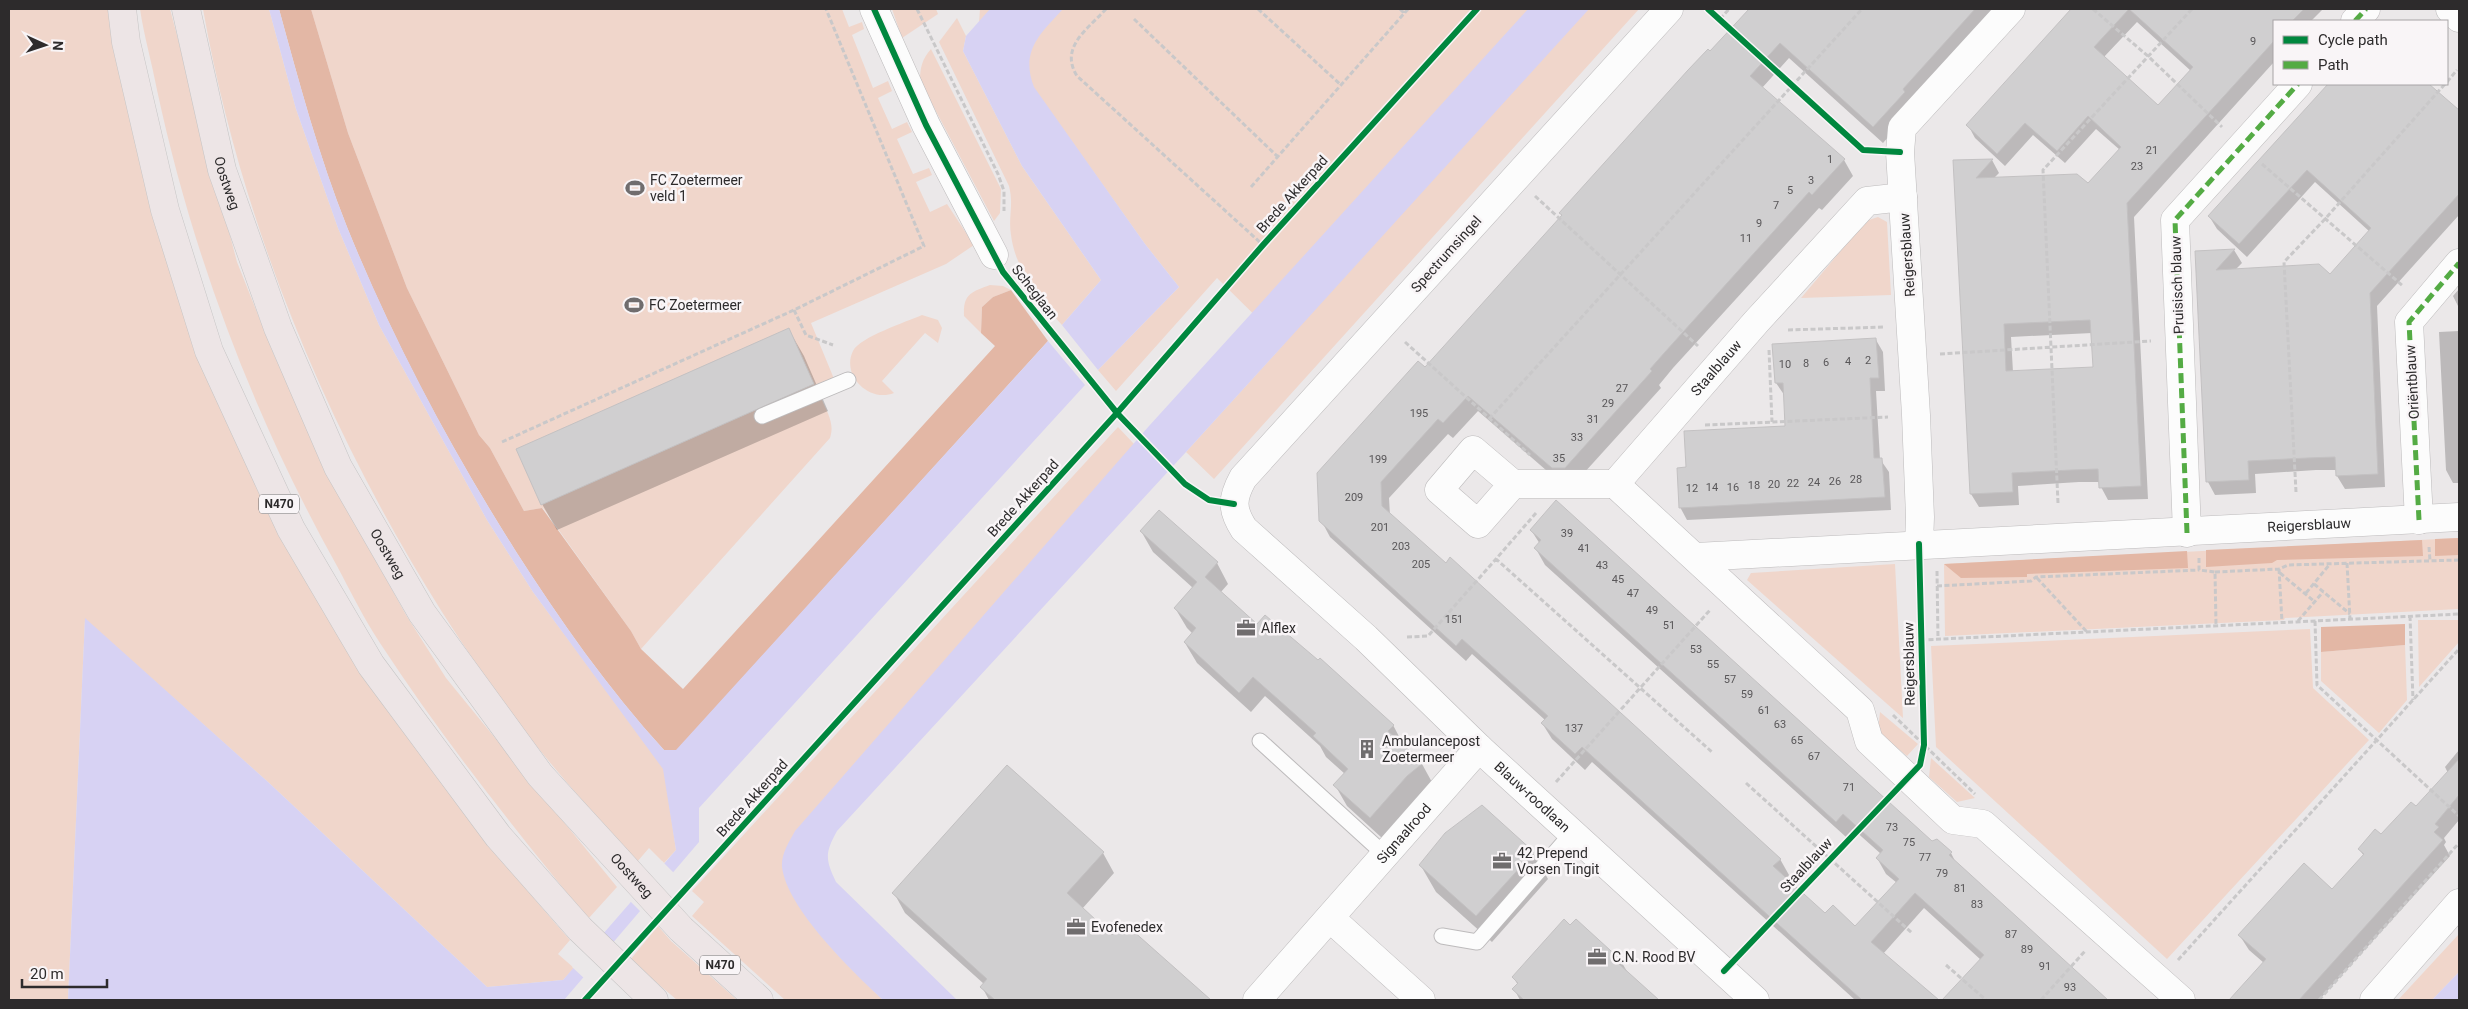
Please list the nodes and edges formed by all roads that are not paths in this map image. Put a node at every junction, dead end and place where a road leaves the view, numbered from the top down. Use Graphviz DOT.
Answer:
graph roads {
  1 [pos="122,9"];
  2 [pos="186,9"];
  3 [pos="874,9"];
  4 [pos="1669,9"];
  5 [pos="2012,9"];
  6 [pos="2366,9"];
  7 [pos="2356,20"];
  8 [pos="2297,85"];
  9 [pos="1903,197"];
  10 [pos="994,255"];
  11 [pos="2459,263"];
  12 [pos="848,380"];
  13 [pos="762,416"];
  14 [pos="1513,484"];
  15 [pos="1615,484"];
  16 [pos="1234,504"];
  17 [pos="2459,518"];
  18 [pos="2419,520"];
  19 [pos="2187,533"];
  20 [pos="1928,544"];
  21 [pos="1696,557"];
  22 [pos="1260,741"];
  23 [pos="1479,748"];
  24 [pos="1572,833"];
  25 [pos="1384,854"];
  26 [pos="2459,903"];
  27 [pos="1330,918"];
  28 [pos="1442,936"];
  29 [pos="654,1000"];
  30 [pos="759,1000"];
  31 [pos="1257,1000"];
  32 [pos="1421,1000"];
  33 [pos="1755,1000"];
  34 [pos="2181,1000"];
  35 [pos="2374,1000"];
  1 -- 29 [label="main road, N470"];
  2 -- 30 [label="main road, Oostweg / N470"];
  3 -- 10 [label="street"];
  4 -- 16 [label="street, Spectrumsingel"];
  5 -- 9 [label="street, Reigersblauw"];
  6 -- 7 [label="street"];
  8 -- 19 [label="street, Pruisisch blauw"];
  9 -- 15 [label="street, Staalblauw"];
  9 -- 20 [label="street, Reigersblauw"];
  11 -- 18 [label="street, Oriëntblauw"];
  12 -- 13 [label="lane"];
  14 -- 15 [label="street"];
  15 -- 21 [label="street"];
  16 -- 23 [label="street, Blauw-roodlaan"];
  17 -- 18 [label="street, Reigersblauw"];
  18 -- 19 [label="street, Reigersblauw"];
  19 -- 20 [label="street, Reigersblauw"];
  20 -- 21 [label="street"];
  21 -- 34 [label="street"];
  22 -- 25 [label="lane"];
  23 -- 24 [label="street, Blauw-roodlaan"];
  23 -- 25 [label="street, Signaalrood"];
  24 -- 28 [label="lane"];
  24 -- 33 [label="street, Blauw-roodlaan"];
  25 -- 27 [label="street, Signaalrood"];
  26 -- 35 [label="street"];
  27 -- 31 [label="street, Signaalrood"];
  27 -- 32 [label="street"];
}
